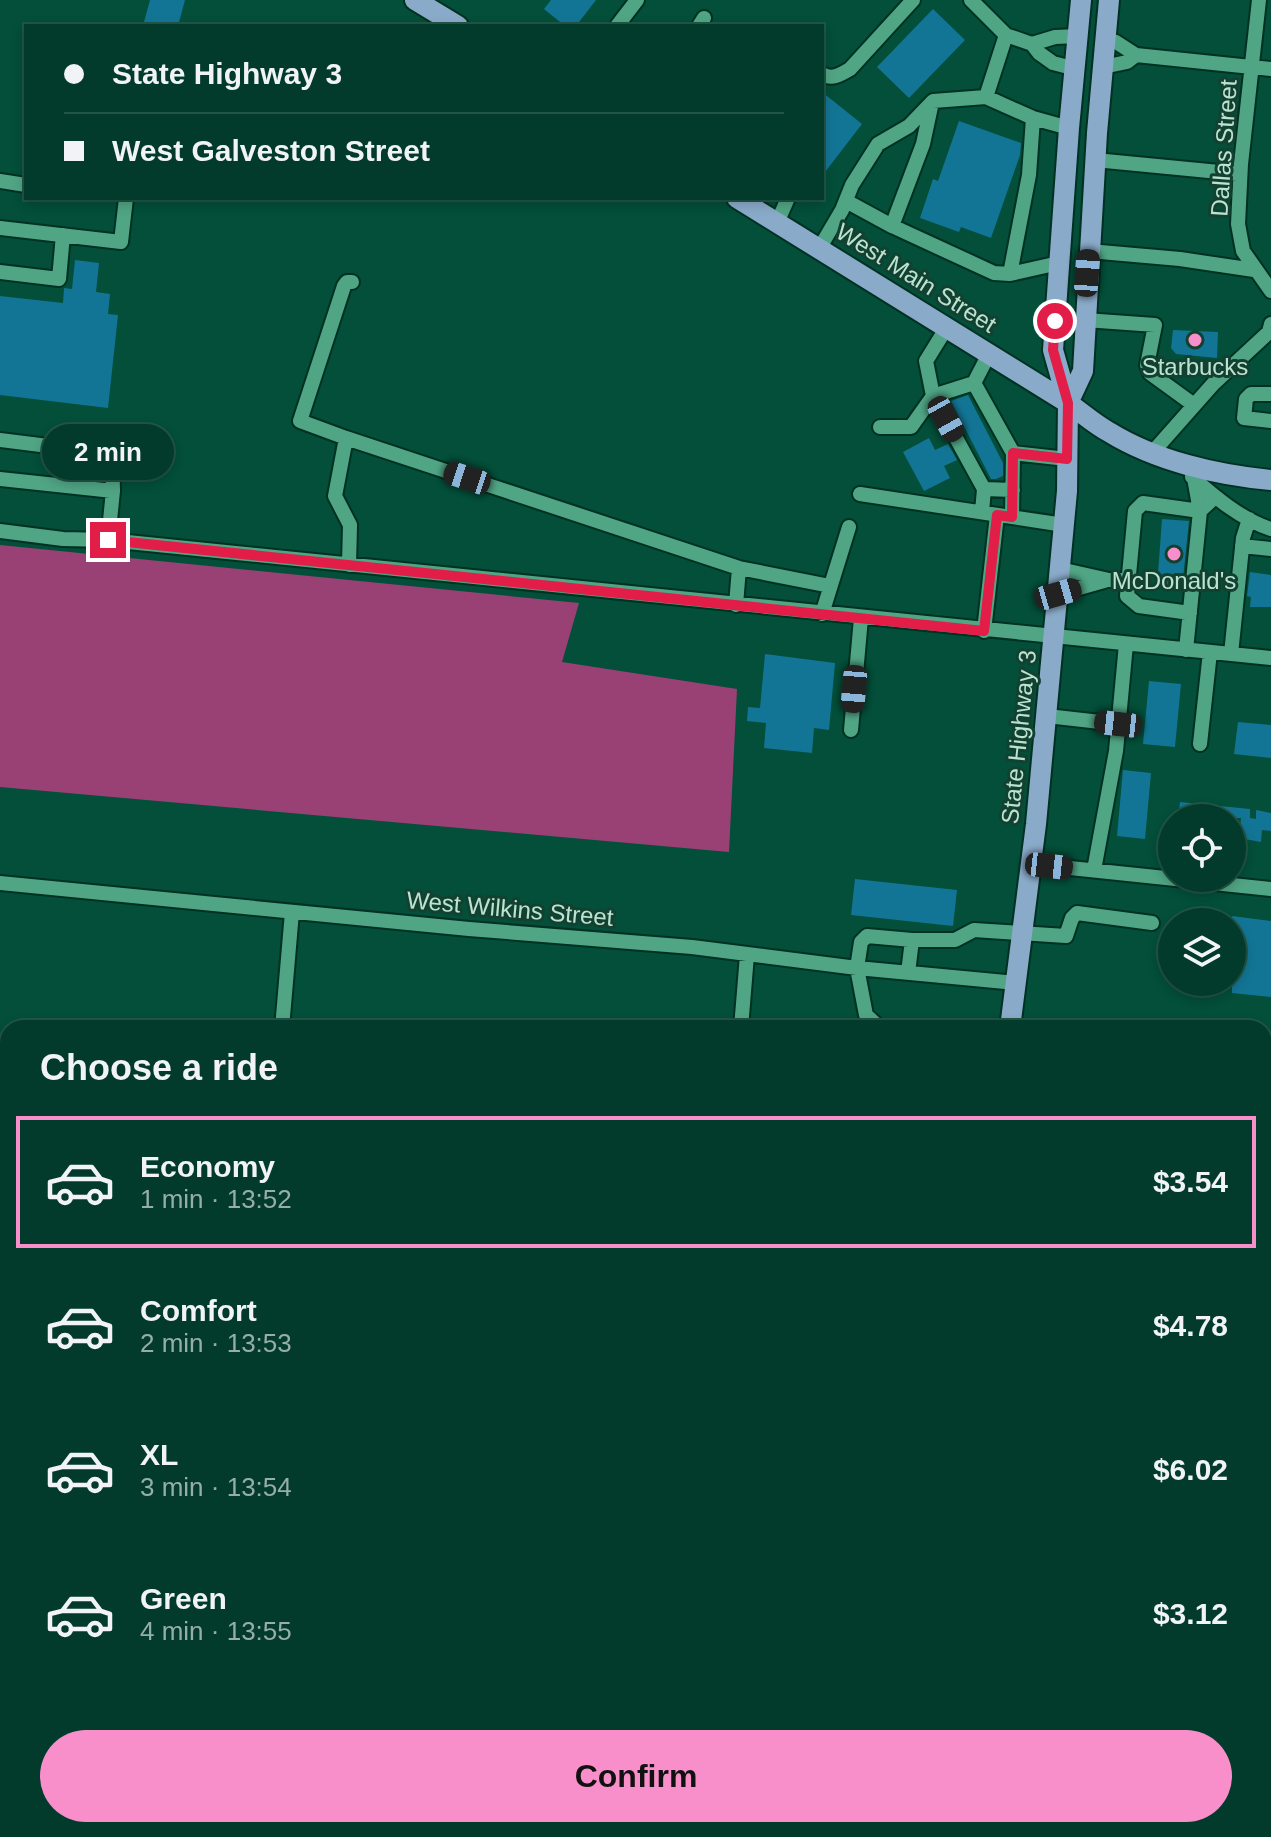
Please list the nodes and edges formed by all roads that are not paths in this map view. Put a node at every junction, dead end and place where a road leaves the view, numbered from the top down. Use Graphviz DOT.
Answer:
graph roads {
  1 [pos="415,0"];
  2 [pos="637,0"];
  3 [pos="913,0"];
  4 [pos="971,0"];
  5 [pos="1081,0"];
  6 [pos="1109,0"];
  7 [pos="1259,0"];
  8 [pos="440,7"];
  9 [pos="456,24"];
  10 [pos="619,24"];
  11 [pos="1006,35"];
  12 [pos="1079,36"];
  13 [pos="1105,40"];
  14 [pos="1032,44"];
  15 [pos="1136,55"];
  16 [pos="1103,67"];
  17 [pos="1252,67"];
  18 [pos="1076,69"];
  19 [pos="1271,69"];
  20 [pos="824,75"];
  21 [pos="986,97"];
  22 [pos="933,101"];
  23 [pos="1033,118"];
  24 [pos="1069,128"];
  25 [pos="1095,160"];
  26 [pos="1240,174"];
  27 [pos="0,181"];
  28 [pos="24,185"];
  29 [pos="126,200"];
  30 [pos="740,200"];
  31 [pos="787,200"];
  32 [pos="846,201"];
  33 [pos="777,223"];
  34 [pos="892,226"];
  35 [pos="0,228"];
  36 [pos="63,235"];
  37 [pos="819,249"];
  38 [pos="1089,251"];
  39 [pos="1059,263"];
  40 [pos="1254,270"];
  41 [pos="0,272"];
  42 [pos="1010,274"];
  43 [pos="352,282"];
  44 [pos="1271,291"];
  45 [pos="1085,320"];
  46 [pos="1271,324"];
  47 [pos="947,327"];
  48 [pos="989,354"];
  49 [pos="974,383"];
  50 [pos="1271,394"];
  51 [pos="933,396"];
  52 [pos="1068,403"];
  53 [pos="1194,405"];
  54 [pos="1271,421"];
  55 [pos="880,427"];
  56 [pos="346,438"];
  57 [pos="0,440"];
  58 [pos="1013,453"];
  59 [pos="1152,453"];
  60 [pos="1067,459"];
  61 [pos="1174,460"];
  62 [pos="1194,478"];
  63 [pos="0,479"];
  64 [pos="1271,480"];
  65 [pos="984,489"];
  66 [pos="1013,490"];
  67 [pos="113,491"];
  68 [pos="860,494"];
  69 [pos="1215,497"];
  70 [pos="1200,511"];
  71 [pos="982,512"];
  72 [pos="1005,516"];
  73 [pos="1064,525"];
  74 [pos="1260,525"];
  75 [pos="849,527"];
  76 [pos="0,531"];
  77 [pos="108,540"];
  78 [pos="1242,546"];
  79 [pos="1271,549"];
  80 [pos="349,565"];
  81 [pos="739,568"];
  82 [pos="1060,569"];
  83 [pos="1109,580"];
  84 [pos="1128,580"];
  85 [pos="830,586"];
  86 [pos="1058,594"];
  87 [pos="736,605"];
  88 [pos="1190,613"];
  89 [pos="822,614"];
  90 [pos="861,618"];
  91 [pos="984,631"];
  92 [pos="1055,638"];
  93 [pos="1126,644"];
  94 [pos="1186,650"];
  95 [pos="1210,652"];
  96 [pos="1231,654"];
  97 [pos="1271,658"];
  98 [pos="1047,716"];
  99 [pos="1118,724"];
  100 [pos="851,730"];
  101 [pos="1200,744"];
  102 [pos="1032,864"];
  103 [pos="1094,870"];
  104 [pos="0,883"];
  105 [pos="1271,889"];
  106 [pos="292,912"];
  107 [pos="1152,923"];
  108 [pos="1022,934"];
  109 [pos="912,940"];
  110 [pos="747,955"];
  111 [pos="857,968"];
  112 [pos="908,973"];
  113 [pos="1016,983"];
  114 [pos="283,1020"];
  115 [pos="742,1020"];
  116 [pos="871,1020"];
  117 [pos="1011,1020"];
  1 -- 8 [label="main road"];
  2 -- 10 [label="street"];
  3 -- 20 [label="street"];
  4 -- 11 [label="street"];
  5 -- 12 [label="main road, State Highway 3"];
  6 -- 13 [label="main road, State Highway 3"];
  7 -- 17 [label="street, Dallas Street"];
  8 -- 9 [label="main road"];
  11 -- 14 [label="street"];
  11 -- 21 [label="street"];
  12 -- 14 [label="street"];
  12 -- 18 [label="main road, State Highway 3"];
  13 -- 15 [label="street"];
  13 -- 16 [label="main road, State Highway 3"];
  14 -- 18 [label="street"];
  15 -- 16 [label="street"];
  15 -- 17 [label="street"];
  16 -- 25 [label="main road, State Highway 3"];
  17 -- 19 [label="street"];
  17 -- 26 [label="street, Dallas Street"];
  18 -- 24 [label="main road, State Highway 3"];
  21 -- 22 [label="street"];
  21 -- 23 [label="street"];
  22 -- 32 [label="street"];
  22 -- 34 [label="street"];
  23 -- 24 [label="street"];
  23 -- 42 [label="street"];
  24 -- 39 [label="main road, State Highway 3"];
  25 -- 26 [label="street"];
  25 -- 38 [label="main road, State Highway 3"];
  26 -- 40 [label="street, Dallas Street"];
  27 -- 28 [label="street"];
  29 -- 36 [label="street"];
  30 -- 33 [label="main road, West Main Street"];
  31 -- 33 [label="street"];
  32 -- 34 [label="street"];
  32 -- 37 [label="street"];
  33 -- 37 [label="main road, West Main Street"];
  34 -- 42 [label="street"];
  35 -- 36 [label="street"];
  36 -- 41 [label="street"];
  37 -- 47 [label="main road, West Main Street"];
  38 -- 40 [label="street"];
  38 -- 45 [label="main road, State Highway 3"];
  39 -- 42 [label="street"];
  39 -- 52 [label="main road, State Highway 3"];
  40 -- 44 [label="street, Dallas Street"];
  43 -- 56 [label="street"];
  45 -- 52 [label="main road, State Highway 3"];
  45 -- 53 [label="street"];
  46 -- 53 [label="street"];
  47 -- 48 [label="main road, West Main Street"];
  47 -- 51 [label="street"];
  48 -- 49 [label="street"];
  48 -- 52 [label="main road, West Main Street"];
  49 -- 51 [label="street"];
  49 -- 58 [label="street"];
  50 -- 54 [label="street"];
  51 -- 55 [label="street"];
  51 -- 65 [label="street"];
  52 -- 59 [label="main road, West Main Street"];
  52 -- 60 [label="main road, State Highway 3"];
  53 -- 59 [label="street"];
  56 -- 80 [label="street"];
  56 -- 81 [label="street"];
  57 -- 67 [label="street"];
  58 -- 60 [label="street"];
  58 -- 66 [label="street"];
  59 -- 61 [label="main road, West Main Street"];
  60 -- 73 [label="main road, State Highway 3"];
  61 -- 62 [label="street"];
  61 -- 64 [label="main road, West Main Street"];
  62 -- 69 [label="street"];
  62 -- 70 [label="street"];
  63 -- 67 [label="street"];
  65 -- 66 [label="street"];
  65 -- 71 [label="street"];
  66 -- 72 [label="street"];
  67 -- 77 [label="street"];
  68 -- 71 [label="street"];
  69 -- 70 [label="street"];
  69 -- 74 [label="street"];
  70 -- 84 [label="street"];
  70 -- 88 [label="street"];
  71 -- 72 [label="street"];
  72 -- 73 [label="street"];
  72 -- 91 [label="street"];
  73 -- 82 [label="main road, State Highway 3"];
  74 -- 78 [label="street"];
  75 -- 85 [label="street"];
  76 -- 77 [label="street"];
  77 -- 80 [label="street"];
  78 -- 79 [label="street"];
  78 -- 96 [label="street"];
  80 -- 87 [label="street"];
  81 -- 85 [label="street"];
  81 -- 87 [label="street"];
  82 -- 83 [label="street"];
  82 -- 86 [label="main road, State Highway 3"];
  83 -- 84 [label="street"];
  83 -- 86 [label="street"];
  84 -- 88 [label="street"];
  85 -- 89 [label="street"];
  86 -- 92 [label="main road, State Highway 3"];
  87 -- 89 [label="street"];
  88 -- 94 [label="street"];
  89 -- 90 [label="street"];
  90 -- 91 [label="street"];
  90 -- 100 [label="street"];
  91 -- 92 [label="street"];
  92 -- 93 [label="street"];
  92 -- 98 [label="main road, State Highway 3"];
  93 -- 94 [label="street"];
  93 -- 99 [label="street"];
  94 -- 95 [label="street"];
  95 -- 96 [label="street"];
  95 -- 101 [label="street"];
  96 -- 97 [label="street"];
  98 -- 99 [label="street"];
  98 -- 102 [label="main road, State Highway 3"];
  99 -- 103 [label="street"];
  102 -- 103 [label="street"];
  102 -- 108 [label="main road, State Highway 3"];
  103 -- 105 [label="street"];
  104 -- 106 [label="street, West Wilkins Street"];
  106 -- 110 [label="street, West Wilkins Street"];
  106 -- 114 [label="street"];
  107 -- 108 [label="street"];
  108 -- 109 [label="street"];
  108 -- 113 [label="main road, State Highway 3"];
  109 -- 111 [label="street"];
  109 -- 112 [label="street"];
  110 -- 111 [label="street, West Wilkins Street"];
  110 -- 115 [label="street"];
  111 -- 112 [label="street, West Wilkins Street"];
  111 -- 116 [label="street"];
  112 -- 113 [label="street, West Wilkins Street"];
  113 -- 117 [label="main road, State Highway 3"];
}
